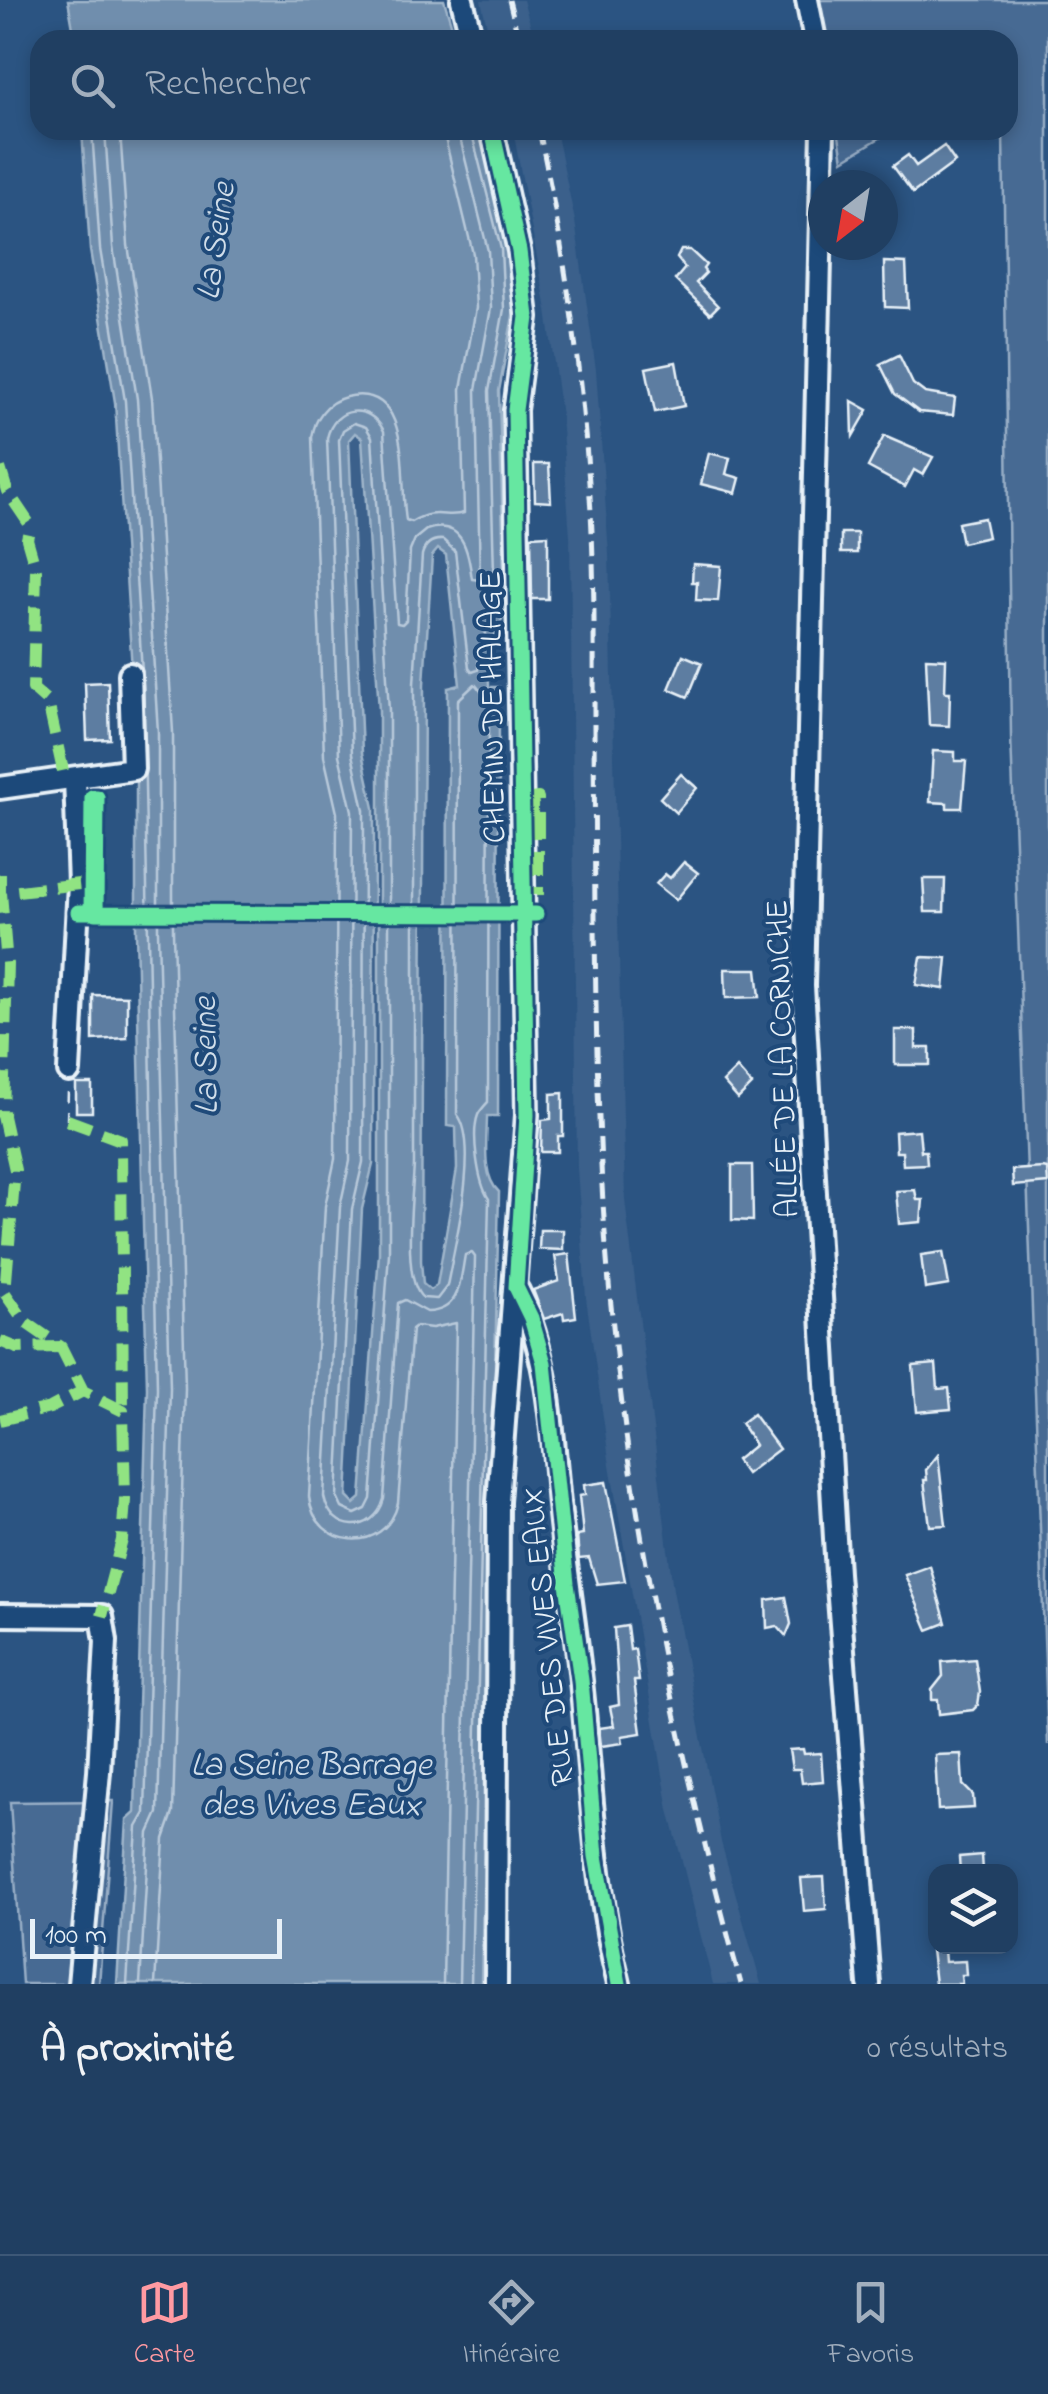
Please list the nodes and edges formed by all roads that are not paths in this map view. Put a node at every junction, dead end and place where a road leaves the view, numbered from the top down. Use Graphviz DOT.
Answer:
graph roads {
  1 [pos="462,0"];
  2 [pos="806,0"];
  3 [pos="470,30"];
  4 [pos="813,30"];
  5 [pos="494,140"];
  6 [pos="824,140"];
  7 [pos="130,674"];
  8 [pos="75,779"];
  9 [pos="0,788"];
  10 [pos="69,1071"];
  11 [pos="516,1286"];
  12 [pos="0,1615"];
  13 [pos="79,1984"];
  14 [pos="496,1984"];
  15 [pos="619,1984"];
  16 [pos="869,1984"];
  1 -- 3 [label="street"];
  2 -- 4 [label="street"];
  5 -- 11 [label="street, CHEMIN DE HALAGE"];
  6 -- 16 [label="street, ALLÉE DE LA CORNICHE"];
  7 -- 8 [label="street"];
  8 -- 9 [label="street"];
  8 -- 10 [label="street"];
  11 -- 14 [label="street, CHEMIN DE HALAGE"];
  11 -- 15 [label="street, RUE DES VIVES EAUX"];
  12 -- 13 [label="street"];
}
